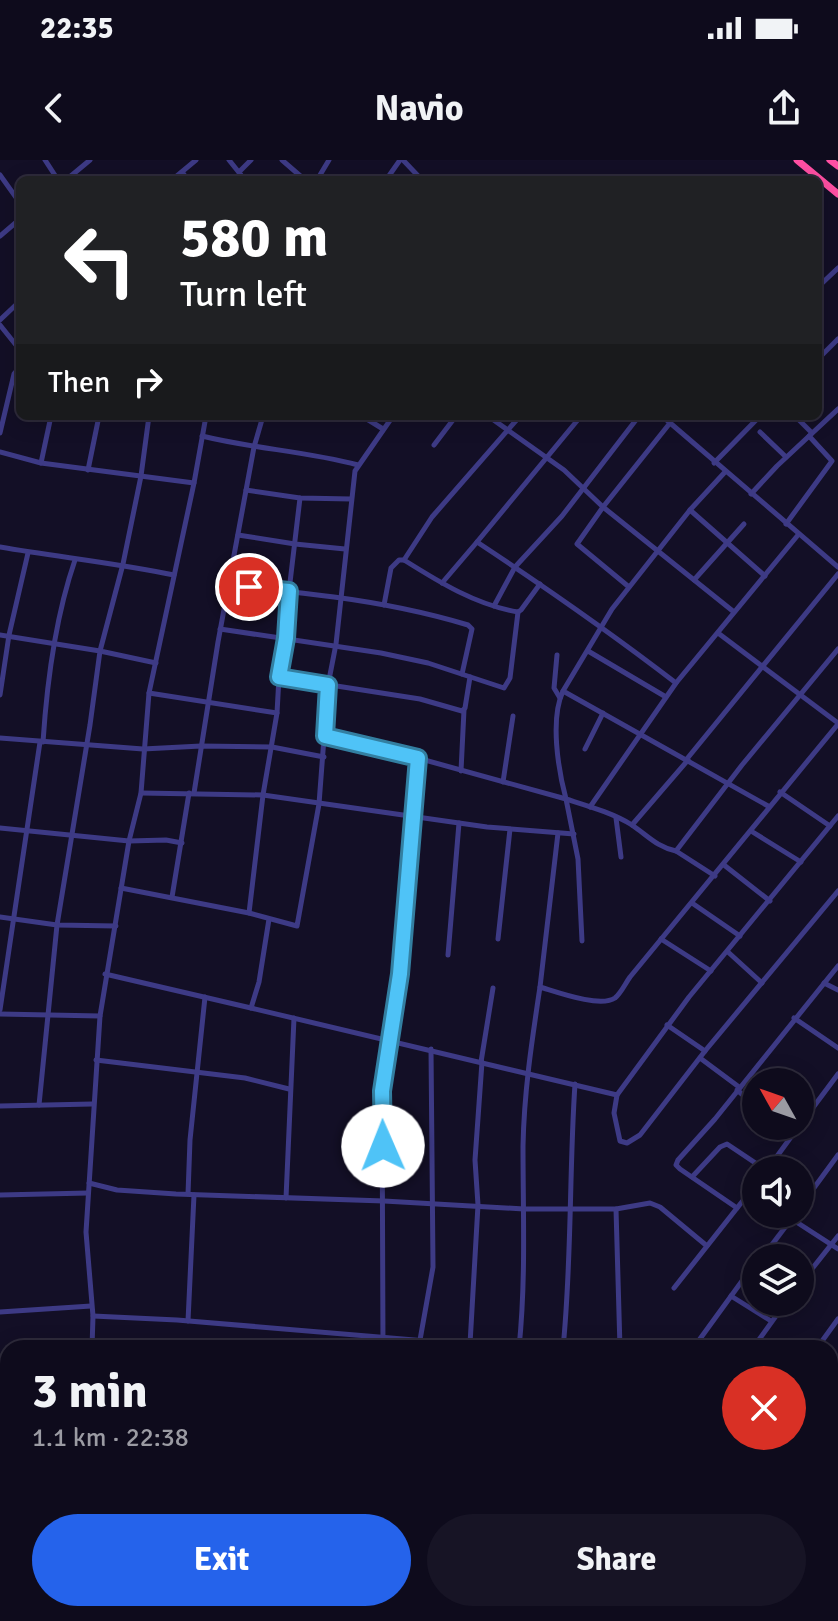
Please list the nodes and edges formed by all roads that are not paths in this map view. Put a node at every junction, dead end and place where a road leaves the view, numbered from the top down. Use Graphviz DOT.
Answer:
graph roads {
  1 [pos="90,160"];
  2 [pos="196,160"];
  3 [pos="229,160"];
  4 [pos="251,160"];
  5 [pos="282,160"];
  6 [pos="401,160"];
  7 [pos="797,160"];
  8 [pos="830,160"];
  9 [pos="838,166"];
  10 [pos="182,172"];
  11 [pos="239,172"];
  12 [pos="0,175"];
  13 [pos="71,176"];
  14 [pos="177,176"];
  15 [pos="185,176"];
  16 [pos="242,176"];
  17 [pos="300,176"];
  18 [pos="418,176"];
  19 [pos="816,176"];
  20 [pos="822,181"];
  21 [pos="838,194"];
  22 [pos="16,197"];
  23 [pos="16,222"];
  24 [pos="0,236"];
  25 [pos="838,268"];
  26 [pos="822,283"];
  27 [pos="16,305"];
  28 [pos="0,322"];
  29 [pos="838,339"];
  30 [pos="16,344"];
  31 [pos="822,355"];
  32 [pos="16,372"];
  33 [pos="838,409"];
  34 [pos="50,420"];
  35 [pos="98,420"];
  36 [pos="148,420"];
  37 [pos="205,420"];
  38 [pos="262,420"];
  39 [pos="368,420"];
  40 [pos="390,420"];
  41 [pos="453,420"];
  42 [pos="493,420"];
  43 [pos="517,420"];
  44 [pos="578,420"];
  45 [pos="636,420"];
  46 [pos="667,420"];
  47 [pos="756,420"];
  48 [pos="798,420"];
  49 [pos="670,423"];
  50 [pos="383,429"];
  51 [pos="508,431"];
  52 [pos="760,432"];
  53 [pos="0,433"];
  54 [pos="810,434"];
  55 [pos="202,436"];
  56 [pos="434,445"];
  57 [pos="254,447"];
  58 [pos="0,452"];
  59 [pos="548,457"];
  60 [pos="786,457"];
  61 [pos="41,463"];
  62 [pos="714,463"];
  63 [pos="835,464"];
  64 [pos="358,465"];
  65 [pos="88,470"];
  66 [pos="725,472"];
  67 [pos="141,476"];
  68 [pos="194,483"];
  69 [pos="582,489"];
  70 [pos="246,490"];
  71 [pos="751,494"];
  72 [pos="300,498"];
  73 [pos="351,499"];
  74 [pos="603,507"];
  75 [pos="690,510"];
  76 [pos="744,524"];
  77 [pos="786,524"];
  78 [pos="238,535"];
  79 [pos="798,535"];
  80 [pos="477,542"];
  81 [pos="295,544"];
  82 [pos="727,545"];
  83 [pos="0,547"];
  84 [pos="345,549"];
  85 [pos="658,550"];
  86 [pos="28,553"];
  87 [pos="75,560"];
  88 [pos="404,560"];
  89 [pos="123,564"];
  90 [pos="515,567"];
  91 [pos="838,567"];
  92 [pos="838,574"];
  93 [pos="174,575"];
  94 [pos="765,576"];
  95 [pos="694,580"];
  96 [pos="442,583"];
  97 [pos="230,584"];
  98 [pos="540,584"];
  99 [pos="629,587"];
  100 [pos="289,591"];
  101 [pos="339,597"];
  102 [pos="384,605"];
  103 [pos="494,606"];
  104 [pos="518,612"];
  105 [pos="734,612"];
  106 [pos="601,625"];
  107 [pos="220,629"];
  108 [pos="718,633"];
  109 [pos="0,635"];
  110 [pos="9,635"];
  111 [pos="286,638"];
  112 [pos="56,643"];
  113 [pos="336,644"];
  114 [pos="838,649"];
  115 [pos="100,651"];
  116 [pos="588,651"];
  117 [pos="557,655"];
  118 [pos="156,663"];
  119 [pos="764,666"];
  120 [pos="462,674"];
  121 [pos="279,677"];
  122 [pos="470,677"];
  123 [pos="676,683"];
  124 [pos="328,685"];
  125 [pos="563,691"];
  126 [pos="149,693"];
  127 [pos="800,693"];
  128 [pos="0,695"];
  129 [pos="666,697"];
  130 [pos="560,698"];
  131 [pos="208,700"];
  132 [pos="464,710"];
  133 [pos="277,713"];
  134 [pos="603,713"];
  135 [pos="513,716"];
  136 [pos="838,723"];
  137 [pos="639,733"];
  138 [pos="325,736"];
  139 [pos="0,738"];
  140 [pos="41,742"];
  141 [pos="86,746"];
  142 [pos="201,746"];
  143 [pos="272,747"];
  144 [pos="143,749"];
  145 [pos="585,749"];
  146 [pos="324,757"];
  147 [pos="418,758"];
  148 [pos="687,760"];
  149 [pos="461,771"];
  150 [pos="503,782"];
  151 [pos="729,782"];
  152 [pos="780,792"];
  153 [pos="141,793"];
  154 [pos="192,793"];
  155 [pos="263,795"];
  156 [pos="566,799"];
  157 [pos="319,804"];
  158 [pos="768,806"];
  159 [pos="590,807"];
  160 [pos="838,816"];
  161 [pos="414,817"];
  162 [pos="616,817"];
  163 [pos="459,823"];
  164 [pos="632,825"];
  165 [pos="830,826"];
  166 [pos="0,828"];
  167 [pos="510,829"];
  168 [pos="26,830"];
  169 [pos="751,831"];
  170 [pos="558,833"];
  171 [pos="72,834"];
  172 [pos="574,834"];
  173 [pos="129,841"];
  174 [pos="182,843"];
  175 [pos="676,851"];
  176 [pos="621,857"];
  177 [pos="801,862"];
  178 [pos="724,865"];
  179 [pos="715,876"];
  180 [pos="121,888"];
  181 [pos="838,891"];
  182 [pos="172,897"];
  183 [pos="770,901"];
  184 [pos="692,903"];
  185 [pos="249,913"];
  186 [pos="0,917"];
  187 [pos="13,918"];
  188 [pos="269,919"];
  189 [pos="57,925"];
  190 [pos="116,926"];
  191 [pos="740,936"];
  192 [pos="498,939"];
  193 [pos="661,939"];
  194 [pos="582,941"];
  195 [pos="728,952"];
  196 [pos="448,955"];
  197 [pos="838,966"];
  198 [pos="711,972"];
  199 [pos="105,974"];
  200 [pos="762,983"];
  201 [pos="824,983"];
  202 [pos="540,987"];
  203 [pos="493,988"];
  204 [pos="838,990"];
  205 [pos="205,997"];
  206 [pos="251,1008"];
  207 [pos="0,1012"];
  208 [pos="47,1015"];
  209 [pos="100,1016"];
  210 [pos="294,1018"];
  211 [pos="794,1018"];
  212 [pos="667,1025"];
  213 [pos="390,1040"];
  214 [pos="838,1048"];
  215 [pos="431,1049"];
  216 [pos="705,1051"];
  217 [pos="700,1058"];
  218 [pos="96,1060"];
  219 [pos="482,1062"];
  220 [pos="197,1071"];
  221 [pos="527,1074"];
  222 [pos="838,1074"];
  223 [pos="575,1084"];
  224 [pos="289,1089"];
  225 [pos="738,1089"];
  226 [pos="742,1093"];
  227 [pos="617,1095"];
  228 [pos="92,1104"];
  229 [pos="39,1105"];
  230 [pos="0,1106"];
  231 [pos="814,1107"];
  232 [pos="838,1155"];
  233 [pos="745,1156"];
  234 [pos="692,1177"];
  235 [pos="89,1183"];
  236 [pos="814,1188"];
  237 [pos="88,1193"];
  238 [pos="191,1194"];
  239 [pos="0,1195"];
  240 [pos="286,1198"];
  241 [pos="384,1201"];
  242 [pos="742,1202"];
  243 [pos="431,1203"];
  244 [pos="478,1205"];
  245 [pos="571,1208"];
  246 [pos="737,1208"];
  247 [pos="524,1209"];
  248 [pos="616,1209"];
  249 [pos="785,1228"];
  250 [pos="809,1228"];
  251 [pos="838,1236"];
  252 [pos="773,1244"];
  253 [pos="832,1244"];
  254 [pos="707,1246"];
  255 [pos="838,1249"];
  256 [pos="814,1266"];
  257 [pos="742,1283"];
  258 [pos="674,1288"];
  259 [pos="731,1296"];
  260 [pos="91,1306"];
  261 [pos="0,1312"];
  262 [pos="93,1316"];
  263 [pos="775,1316"];
  264 [pos="838,1319"];
  265 [pos="188,1321"];
  266 [pos="771,1321"];
  267 [pos="383,1338"];
  268 [pos="92,1340"];
  269 [pos="420,1340"];
  270 [pos="433,1340"];
  271 [pos="470,1340"];
  272 [pos="520,1340"];
  273 [pos="564,1340"];
  274 [pos="620,1340"];
  275 [pos="699,1340"];
  276 [pos="760,1340"];
  277 [pos="823,1340"];
  1 -- 13 [label="street"];
  2 -- 10 [label="street"];
  3 -- 11 [label="street"];
  4 -- 11 [label="street"];
  5 -- 17 [label="street"];
  6 -- 18 [label="street"];
  7 -- 19 [label="highway"];
  8 -- 9 [label="highway"];
  10 -- 14 [label="street"];
  10 -- 15 [label="street"];
  11 -- 16 [label="street"];
  12 -- 22 [label="street"];
  20 -- 21 [label="highway"];
  23 -- 24 [label="street"];
  25 -- 26 [label="street"];
  27 -- 28 [label="street"];
  28 -- 30 [label="street"];
  29 -- 31 [label="street"];
  32 -- 53 [label="street"];
  33 -- 54 [label="street"];
  34 -- 61 [label="street"];
  35 -- 65 [label="street"];
  36 -- 67 [label="street"];
  37 -- 55 [label="street"];
  38 -- 57 [label="street"];
  39 -- 50 [label="street"];
  40 -- 50 [label="street"];
  41 -- 56 [label="street"];
  42 -- 51 [label="street"];
  43 -- 51 [label="street"];
  44 -- 59 [label="street"];
  45 -- 69 [label="street"];
  46 -- 49 [label="street"];
  47 -- 62 [label="street"];
  48 -- 54 [label="street"];
  49 -- 62 [label="street"];
  49 -- 74 [label="street"];
  50 -- 64 [label="street"];
  51 -- 59 [label="street"];
  51 -- 88 [label="street"];
  52 -- 60 [label="street"];
  54 -- 60 [label="street"];
  54 -- 63 [label="street"];
  55 -- 57 [label="street"];
  55 -- 68 [label="street"];
  57 -- 64 [label="street"];
  57 -- 70 [label="street"];
  58 -- 61 [label="street"];
  59 -- 69 [label="street"];
  59 -- 80 [label="street"];
  60 -- 71 [label="street"];
  61 -- 65 [label="street"];
  62 -- 66 [label="street"];
  63 -- 77 [label="street"];
  64 -- 73 [label="street"];
  65 -- 67 [label="street"];
  66 -- 71 [label="street"];
  66 -- 75 [label="street"];
  67 -- 68 [label="street"];
  67 -- 89 [label="street"];
  68 -- 93 [label="street"];
  69 -- 74 [label="street"];
  69 -- 90 [label="street"];
  70 -- 72 [label="street"];
  70 -- 78 [label="street"];
  71 -- 77 [label="street"];
  72 -- 73 [label="street"];
  72 -- 81 [label="street"];
  73 -- 84 [label="street"];
  74 -- 85 [label="street"];
  74 -- 99 [label="street"];
  75 -- 82 [label="street"];
  75 -- 85 [label="street"];
  76 -- 82 [label="street"];
  77 -- 79 [label="street"];
  78 -- 81 [label="street"];
  78 -- 97 [label="street"];
  79 -- 91 [label="street"];
  79 -- 94 [label="street"];
  80 -- 90 [label="street"];
  80 -- 96 [label="street"];
  81 -- 84 [label="street"];
  81 -- 100 [label="street"];
  82 -- 94 [label="street"];
  82 -- 95 [label="street"];
  83 -- 86 [label="street"];
  84 -- 101 [label="street"];
  85 -- 95 [label="street"];
  85 -- 99 [label="street"];
  86 -- 87 [label="street"];
  86 -- 110 [label="street"];
  87 -- 89 [label="street"];
  87 -- 112 [label="street"];
  88 -- 96 [label="street"];
  88 -- 102 [label="street"];
  89 -- 93 [label="street"];
  89 -- 115 [label="street"];
  90 -- 98 [label="street"];
  90 -- 103 [label="street"];
  92 -- 119 [label="street"];
  93 -- 118 [label="street"];
  94 -- 105 [label="street"];
  95 -- 105 [label="street"];
  96 -- 103 [label="street"];
  97 -- 100 [label="street"];
  97 -- 107 [label="street"];
  98 -- 104 [label="street"];
  98 -- 106 [label="street"];
  99 -- 106 [label="street"];
  100 -- 101 [label="street"];
  100 -- 111 [label="street"];
  101 -- 102 [label="street"];
  101 -- 113 [label="street"];
  102 -- 120 [label="street"];
  103 -- 104 [label="street"];
  104 -- 122 [label="street"];
  105 -- 108 [label="street"];
  106 -- 116 [label="street"];
  106 -- 123 [label="street"];
  107 -- 111 [label="street"];
  107 -- 131 [label="street"];
  108 -- 119 [label="street"];
  108 -- 123 [label="street"];
  109 -- 110 [label="street"];
  110 -- 112 [label="street"];
  110 -- 128 [label="street"];
  111 -- 113 [label="street"];
  111 -- 121 [label="street"];
  112 -- 115 [label="street"];
  112 -- 140 [label="street"];
  113 -- 120 [label="street"];
  113 -- 124 [label="street"];
  114 -- 127 [label="street"];
  115 -- 118 [label="street"];
  115 -- 141 [label="street"];
  116 -- 125 [label="street"];
  116 -- 129 [label="street"];
  117 -- 130 [label="street"];
  118 -- 126 [label="street"];
  119 -- 127 [label="street"];
  119 -- 148 [label="street"];
  120 -- 122 [label="street"];
  121 -- 124 [label="street"];
  121 -- 133 [label="street"];
  122 -- 132 [label="street"];
  123 -- 129 [label="street"];
  124 -- 132 [label="street"];
  124 -- 138 [label="street"];
  125 -- 130 [label="street"];
  125 -- 134 [label="street"];
  126 -- 131 [label="street"];
  126 -- 144 [label="street"];
  127 -- 136 [label="street"];
  127 -- 151 [label="street"];
  129 -- 137 [label="street"];
  130 -- 156 [label="street"];
  131 -- 133 [label="street"];
  131 -- 142 [label="street"];
  132 -- 149 [label="street"];
  133 -- 143 [label="street"];
  134 -- 137 [label="street"];
  134 -- 145 [label="street"];
  135 -- 150 [label="street"];
  136 -- 152 [label="street"];
  137 -- 148 [label="street"];
  137 -- 159 [label="street"];
  138 -- 146 [label="street"];
  138 -- 147 [label="street"];
  139 -- 140 [label="street"];
  140 -- 141 [label="street"];
  140 -- 168 [label="street"];
  141 -- 144 [label="street"];
  141 -- 171 [label="street"];
  142 -- 143 [label="street"];
  142 -- 144 [label="street"];
  142 -- 154 [label="street"];
  143 -- 146 [label="street"];
  143 -- 155 [label="street"];
  144 -- 153 [label="street"];
  146 -- 157 [label="street"];
  147 -- 149 [label="street"];
  147 -- 161 [label="street"];
  148 -- 151 [label="street"];
  148 -- 164 [label="street"];
  149 -- 150 [label="street"];
  150 -- 156 [label="street"];
  151 -- 158 [label="street"];
  151 -- 175 [label="street"];
  152 -- 158 [label="street"];
  152 -- 165 [label="street"];
  153 -- 154 [label="street"];
  153 -- 173 [label="street"];
  154 -- 155 [label="street"];
  154 -- 174 [label="street"];
  155 -- 157 [label="street"];
  155 -- 185 [label="street"];
  156 -- 159 [label="street"];
  156 -- 172 [label="street"];
  157 -- 161 [label="street"];
  157 -- 188 [label="street"];
  158 -- 169 [label="street"];
  159 -- 162 [label="street"];
  160 -- 165 [label="street"];
  161 -- 163 [label="street"];
  161 -- 213 [label="street"];
  162 -- 164 [label="street"];
  162 -- 176 [label="street"];
  163 -- 167 [label="street"];
  163 -- 196 [label="street"];
  164 -- 175 [label="street"];
  165 -- 177 [label="street"];
  166 -- 168 [label="street"];
  167 -- 170 [label="street"];
  167 -- 192 [label="street"];
  168 -- 171 [label="street"];
  168 -- 187 [label="street"];
  169 -- 177 [label="street"];
  169 -- 178 [label="street"];
  170 -- 172 [label="street"];
  170 -- 202 [label="street"];
  171 -- 173 [label="street"];
  171 -- 189 [label="street"];
  172 -- 194 [label="street"];
  173 -- 174 [label="street"];
  173 -- 180 [label="street"];
  174 -- 182 [label="street"];
  175 -- 179 [label="street"];
  177 -- 183 [label="street"];
  178 -- 179 [label="street"];
  178 -- 183 [label="street"];
  179 -- 184 [label="street"];
  180 -- 182 [label="street"];
  180 -- 190 [label="street"];
  181 -- 200 [label="street"];
  182 -- 185 [label="street"];
  183 -- 191 [label="street"];
  184 -- 191 [label="street"];
  184 -- 193 [label="street"];
  185 -- 188 [label="street"];
  186 -- 187 [label="street"];
  187 -- 189 [label="street"];
  187 -- 207 [label="street"];
  188 -- 206 [label="street"];
  189 -- 190 [label="street"];
  189 -- 208 [label="street"];
  190 -- 199 [label="street"];
  191 -- 195 [label="street"];
  193 -- 198 [label="street"];
  193 -- 202 [label="street"];
  195 -- 198 [label="street"];
  195 -- 200 [label="street"];
  197 -- 201 [label="street"];
  198 -- 212 [label="street"];
  199 -- 205 [label="street"];
  199 -- 209 [label="street"];
  200 -- 216 [label="street"];
  201 -- 204 [label="street"];
  201 -- 211 [label="street"];
  202 -- 221 [label="street"];
  203 -- 219 [label="street"];
  205 -- 206 [label="street"];
  205 -- 220 [label="street"];
  206 -- 210 [label="street"];
  207 -- 208 [label="street"];
  208 -- 209 [label="street"];
  208 -- 229 [label="street"];
  209 -- 218 [label="street"];
  210 -- 213 [label="street"];
  210 -- 224 [label="street"];
  211 -- 214 [label="street"];
  211 -- 225 [label="street"];
  212 -- 216 [label="street"];
  212 -- 227 [label="street"];
  213 -- 215 [label="street"];
  213 -- 241 [label="street"];
  215 -- 219 [label="street"];
  215 -- 243 [label="street"];
  216 -- 217 [label="street"];
  217 -- 225 [label="street"];
  217 -- 227 [label="street"];
  218 -- 220 [label="street"];
  218 -- 228 [label="street"];
  219 -- 221 [label="street"];
  219 -- 244 [label="street"];
  220 -- 224 [label="street"];
  220 -- 238 [label="street"];
  221 -- 223 [label="street"];
  221 -- 247 [label="street"];
  222 -- 231 [label="street"];
  223 -- 227 [label="street"];
  223 -- 245 [label="street"];
  224 -- 240 [label="street"];
  225 -- 226 [label="street"];
  225 -- 234 [label="street"];
  228 -- 229 [label="street"];
  228 -- 235 [label="street"];
  229 -- 230 [label="street"];
  232 -- 236 [label="street"];
  233 -- 234 [label="street"];
  234 -- 246 [label="street"];
  235 -- 237 [label="street"];
  235 -- 238 [label="street"];
  237 -- 239 [label="street"];
  237 -- 260 [label="street"];
  238 -- 240 [label="street"];
  238 -- 265 [label="street"];
  240 -- 241 [label="street"];
  241 -- 243 [label="street"];
  241 -- 267 [label="street"];
  242 -- 246 [label="street"];
  243 -- 244 [label="street"];
  243 -- 269 [label="street"];
  244 -- 247 [label="street"];
  244 -- 271 [label="street"];
  245 -- 247 [label="street"];
  245 -- 248 [label="street"];
  245 -- 273 [label="street"];
  246 -- 254 [label="street"];
  247 -- 272 [label="street"];
  248 -- 254 [label="street"];
  248 -- 274 [label="street"];
  249 -- 252 [label="street"];
  250 -- 253 [label="street"];
  251 -- 253 [label="street"];
  253 -- 255 [label="street"];
  253 -- 256 [label="street"];
  254 -- 258 [label="street"];
  257 -- 259 [label="street"];
  259 -- 266 [label="street"];
  259 -- 275 [label="street"];
  260 -- 261 [label="street"];
  260 -- 262 [label="street"];
  262 -- 265 [label="street"];
  262 -- 268 [label="street"];
  263 -- 266 [label="street"];
  264 -- 277 [label="street"];
  265 -- 267 [label="street"];
  266 -- 276 [label="street"];
  267 -- 269 [label="street"];
  269 -- 270 [label="street"];
}
